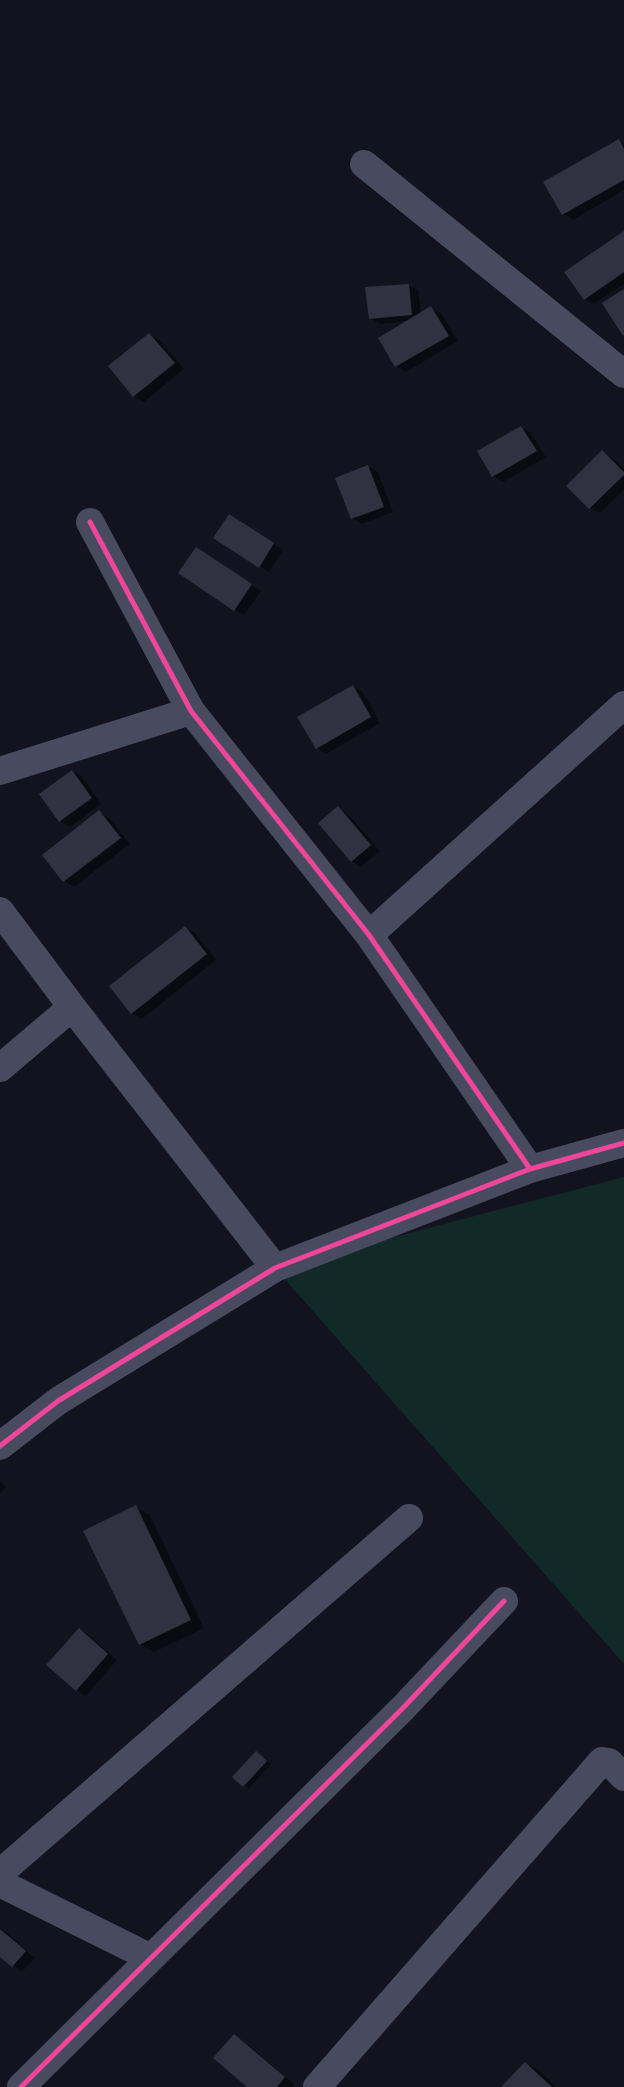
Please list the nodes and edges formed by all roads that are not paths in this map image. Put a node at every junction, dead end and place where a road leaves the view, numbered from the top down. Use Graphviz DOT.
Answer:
graph roads {
  1 [pos="364,164"];
  2 [pos="624,374"];
  3 [pos="90,522"];
  4 [pos="623,708"];
  5 [pos="192,711"];
  6 [pos="0,771"];
  7 [pos="0,911"];
  8 [pos="368,935"];
  9 [pos="72,1007"];
  10 [pos="0,1068"];
  11 [pos="624,1143"];
  12 [pos="530,1169"];
  13 [pos="275,1268"];
  14 [pos="0,1446"];
  15 [pos="409,1518"];
  16 [pos="504,1601"];
  17 [pos="624,1777"];
  18 [pos="0,1873"];
  19 [pos="0,1883"];
  20 [pos="151,1958"];
  21 [pos="21,2087"];
  22 [pos="317,2087"];
  1 -- 2 [label="street"];
  3 -- 5 [label="street"];
  4 -- 8 [label="street"];
  5 -- 6 [label="street"];
  5 -- 8 [label="street"];
  7 -- 9 [label="street"];
  8 -- 12 [label="street"];
  9 -- 10 [label="street"];
  9 -- 13 [label="street"];
  11 -- 12 [label="street"];
  12 -- 13 [label="street"];
  13 -- 14 [label="street"];
  15 -- 18 [label="street"];
  16 -- 20 [label="street"];
  17 -- 22 [label="street"];
  19 -- 20 [label="street"];
  20 -- 21 [label="street"];
}
